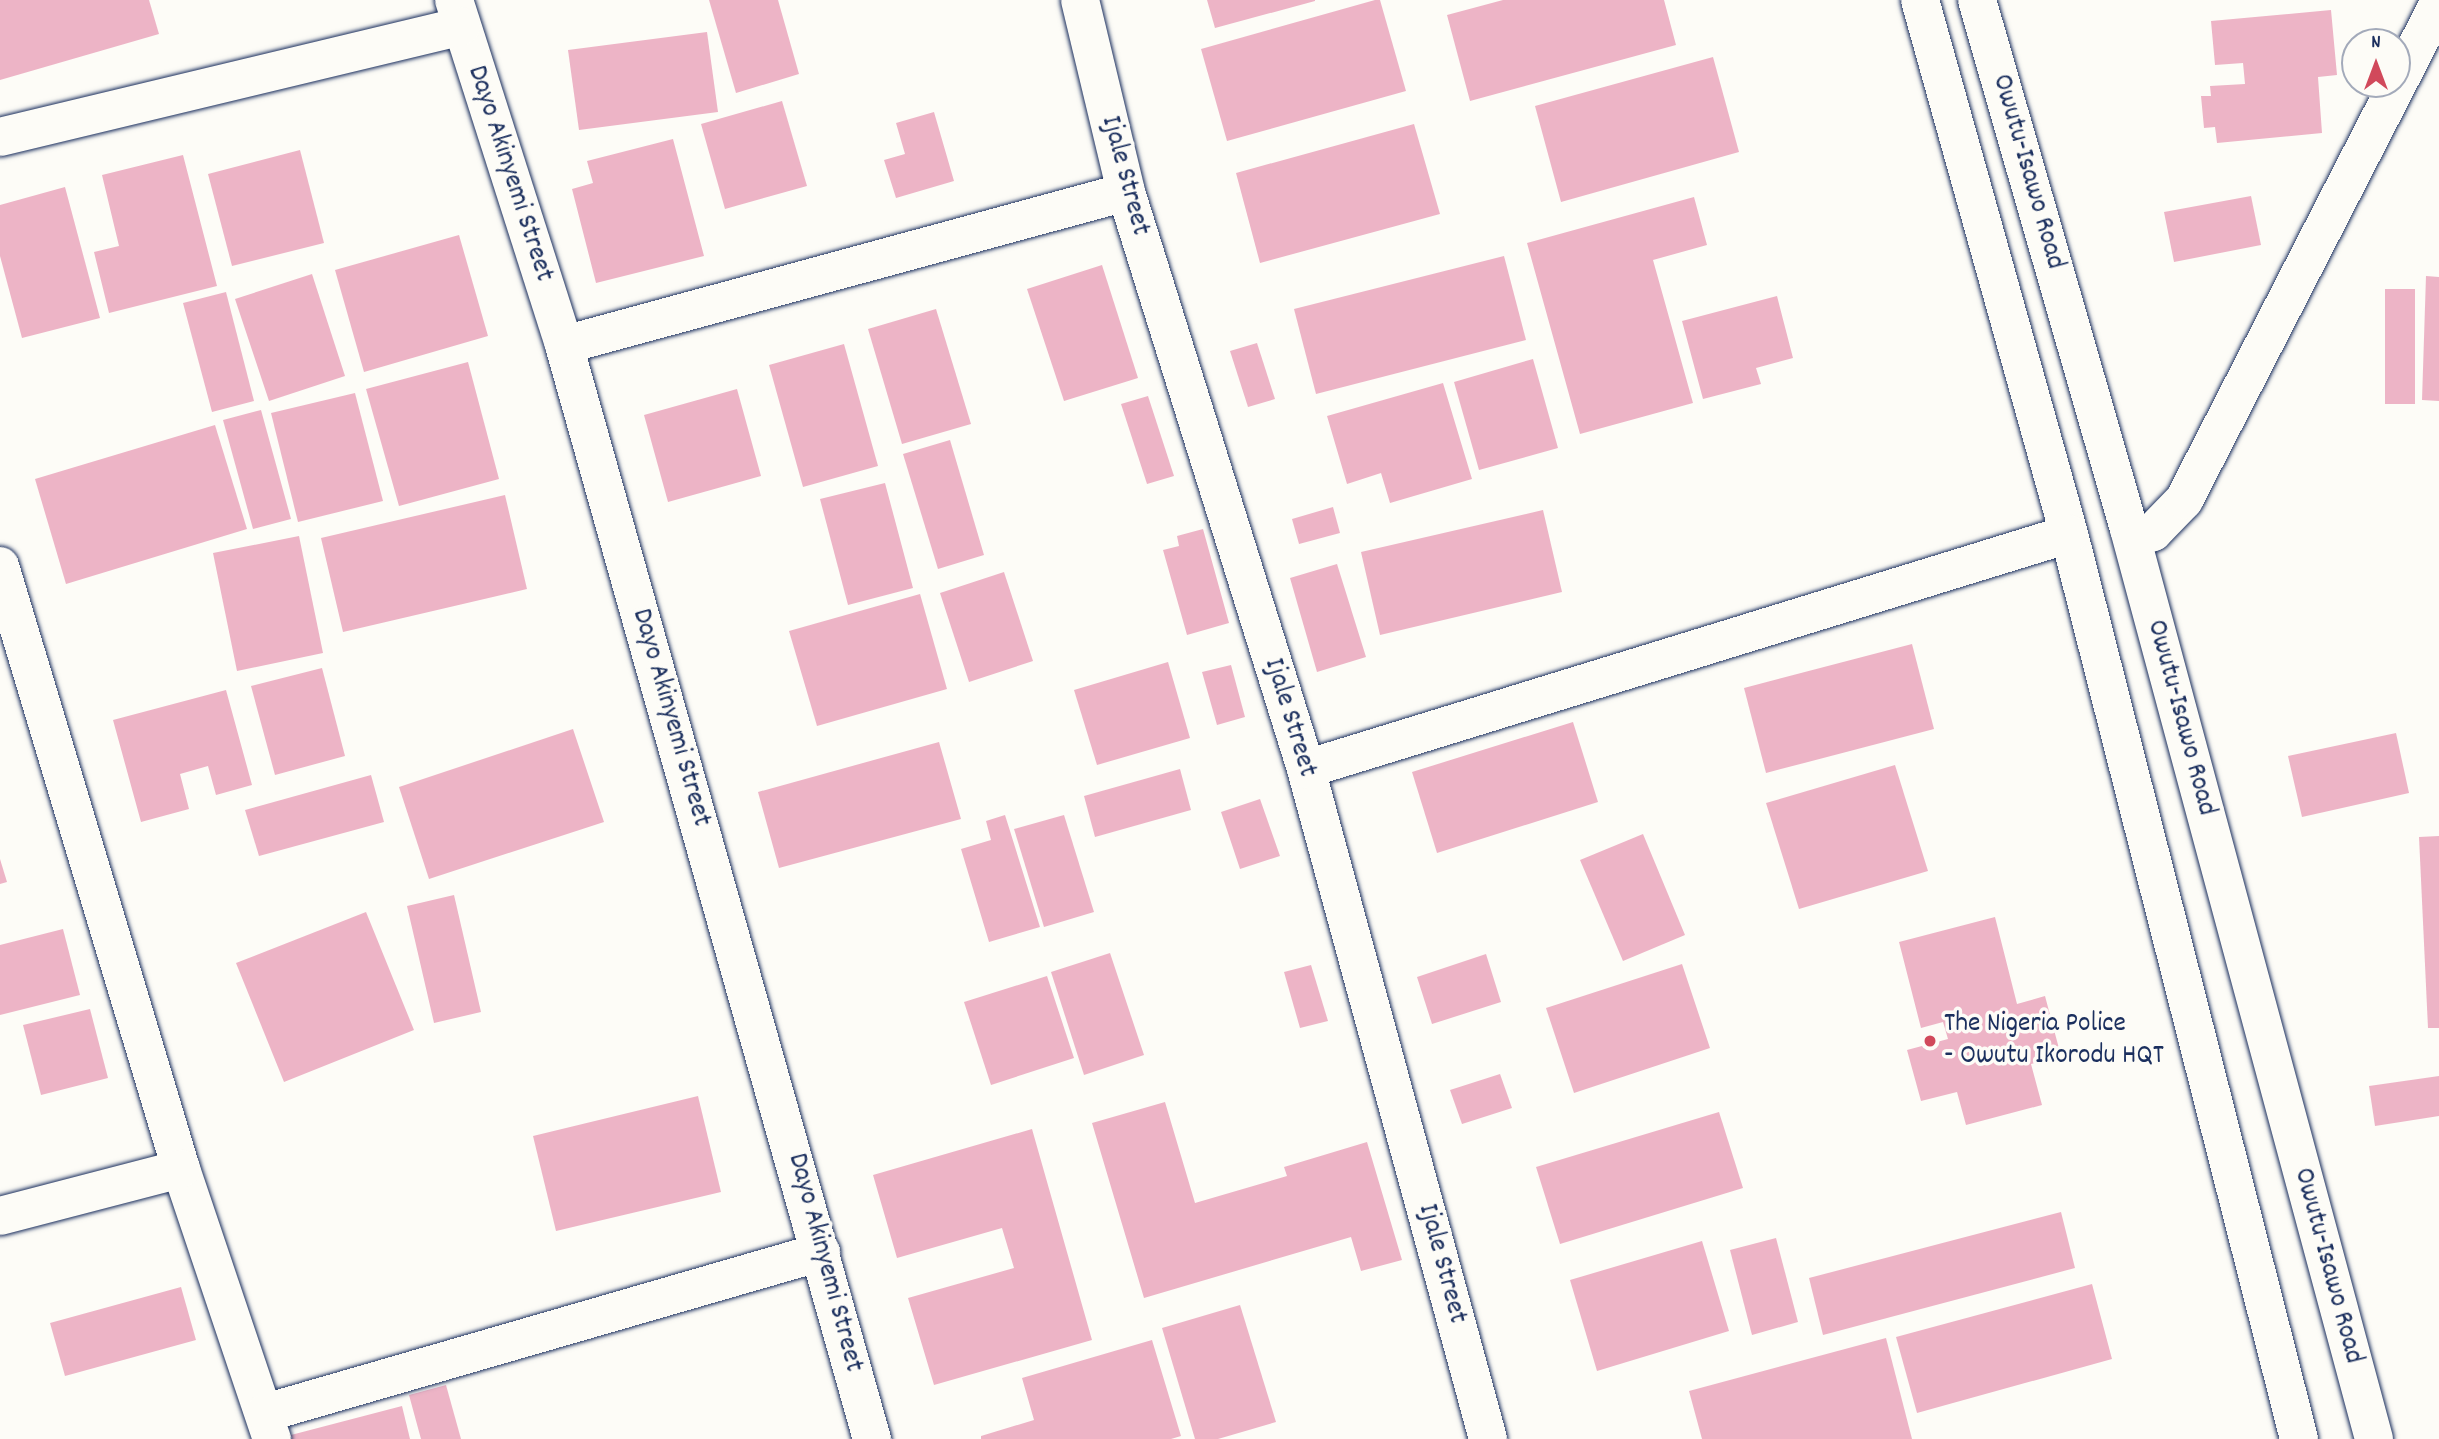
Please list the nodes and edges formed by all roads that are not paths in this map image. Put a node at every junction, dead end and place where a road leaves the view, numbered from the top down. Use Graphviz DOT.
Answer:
graph roads {
  1 [pos="1080,0"];
  2 [pos="1920,0"];
  3 [pos="1977,0"];
  4 [pos="2439,3"];
  5 [pos="457,13"];
  6 [pos="0,136"];
  7 [pos="1126,192"];
  8 [pos="564,345"];
  9 [pos="2129,529"];
  10 [pos="2068,534"];
  11 [pos="0,566"];
  12 [pos="1306,769"];
  13 [pos="181,1169"];
  14 [pos="0,1216"];
  15 [pos="821,1252"];
  16 [pos="268,1426"];
  17 [pos="872,1439"];
  18 [pos="1488,1439"];
  19 [pos="2300,1439"];
  20 [pos="2374,1439"];
  1 -- 7 [label="street, Ijale Street"];
  2 -- 10 [label="street, Owutu-Isawo Road"];
  3 -- 9 [label="street, Owutu-Isawo Road"];
  4 -- 9 [label="street"];
  5 -- 6 [label="street"];
  5 -- 8 [label="street, Dayo Akinyemi Street"];
  7 -- 8 [label="street"];
  7 -- 12 [label="street, Ijale Street"];
  8 -- 15 [label="street, Dayo Akinyemi Street"];
  9 -- 20 [label="street, Owutu-Isawo Road"];
  10 -- 12 [label="street"];
  10 -- 19 [label="street, Owutu-Isawo Road"];
  11 -- 13 [label="street"];
  12 -- 18 [label="street, Ijale Street"];
  13 -- 14 [label="street"];
  13 -- 16 [label="street"];
  15 -- 16 [label="street"];
  15 -- 17 [label="street, Dayo Akinyemi Street"];
}
